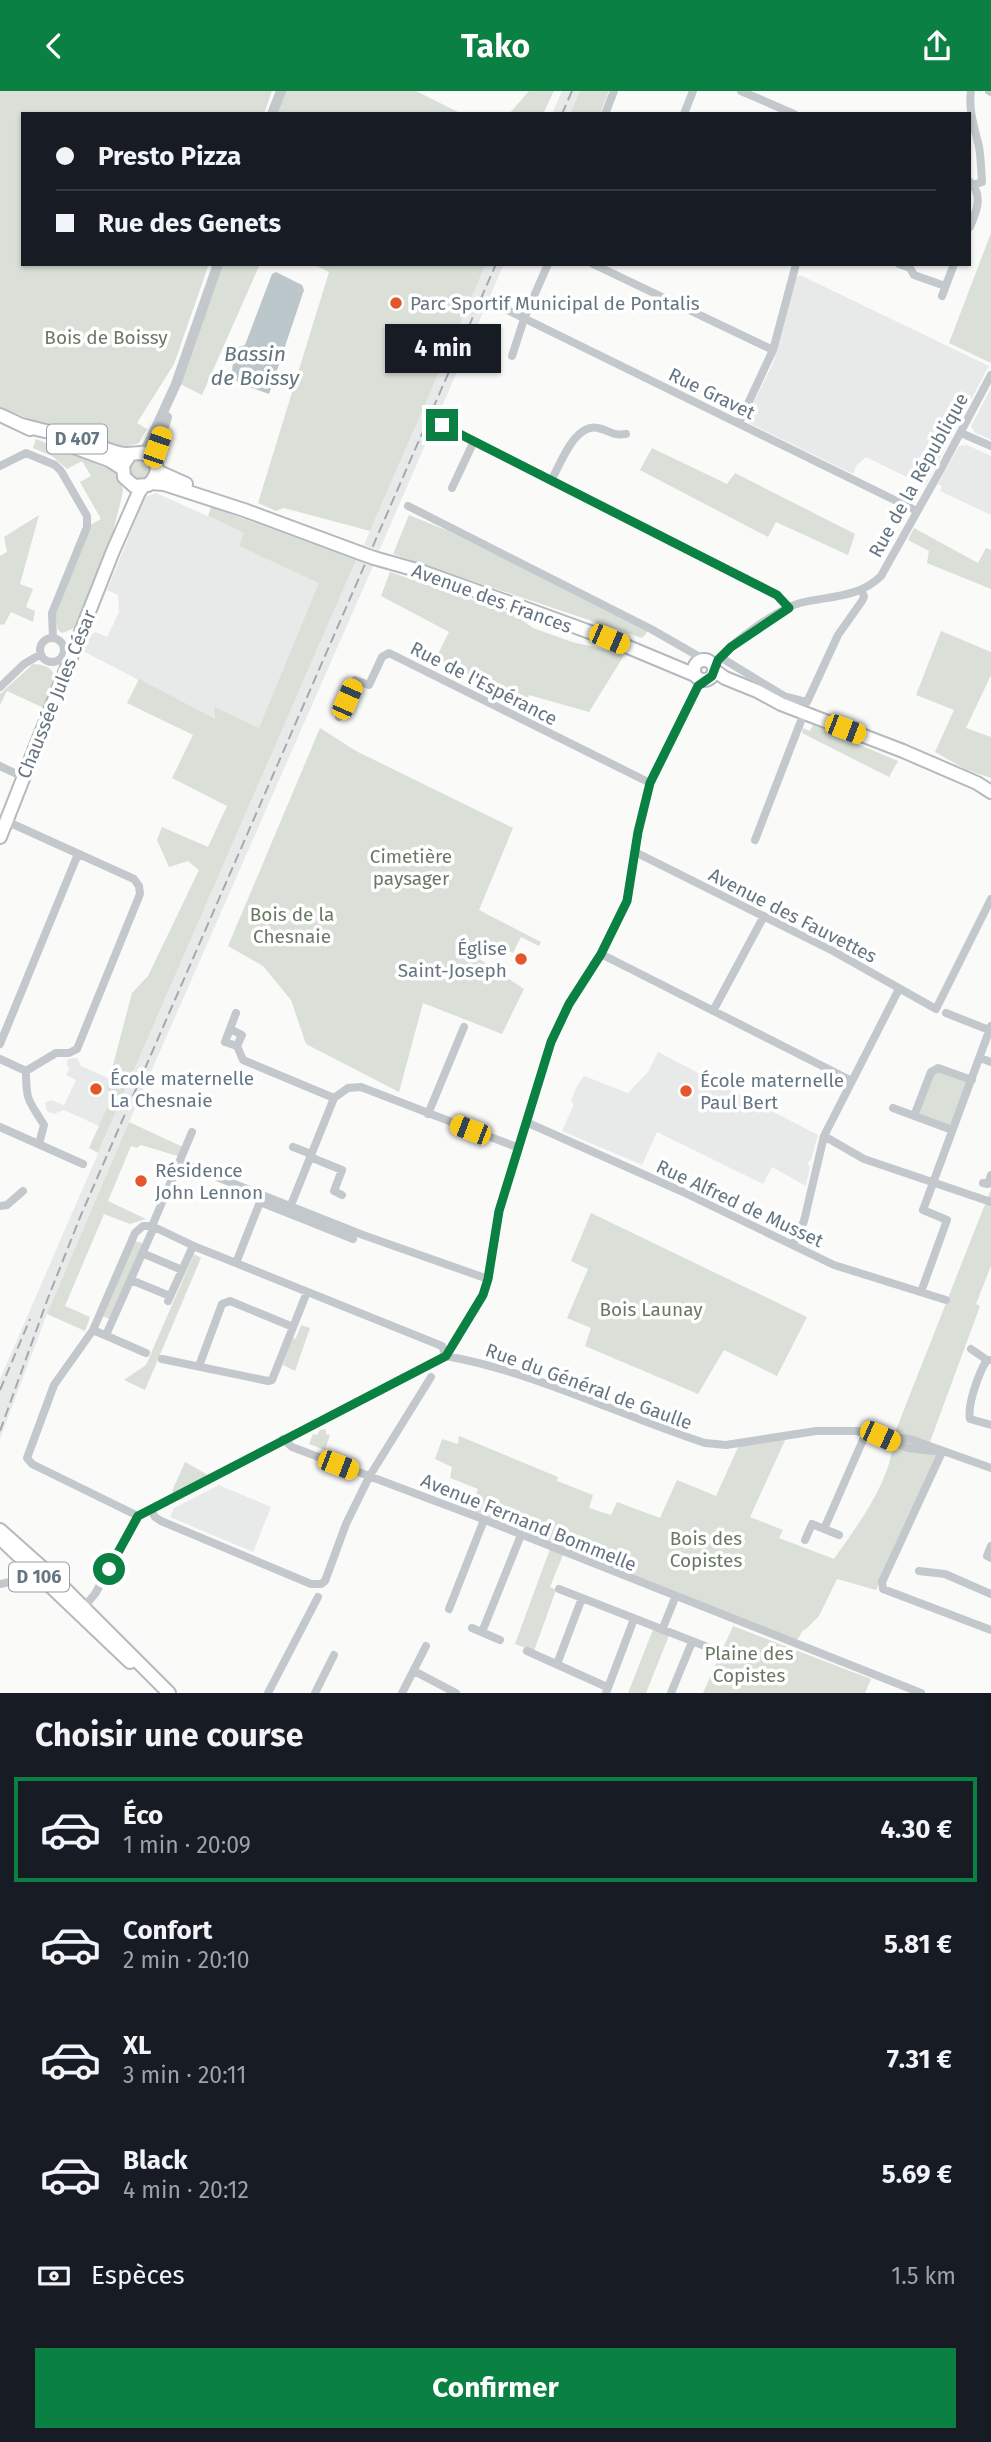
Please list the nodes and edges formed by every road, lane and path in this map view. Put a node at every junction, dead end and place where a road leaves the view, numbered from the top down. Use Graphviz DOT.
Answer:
graph roads {
  1 [pos="281,91"];
  2 [pos="614,91"];
  3 [pos="693,91"];
  4 [pos="741,91"];
  5 [pos="971,91"];
  6 [pos="273,112"];
  7 [pos="606,112"];
  8 [pos="685,112"];
  9 [pos="789,112"];
  10 [pos="971,184"];
  11 [pos="971,224"];
  12 [pos="217,266"];
  13 [pos="547,266"];
  14 [pos="597,266"];
  15 [pos="792,266"];
  16 [pos="905,266"];
  17 [pos="953,266"];
  18 [pos="945,286"];
  19 [pos="942,296"];
  20 [pos="493,303"];
  21 [pos="524,319"];
  22 [pos="772,350"];
  23 [pos="512,356"];
  24 [pos="991,375"];
  25 [pos="176,384"];
  26 [pos="0,415"];
  27 [pos="739,423"];
  28 [pos="22,425"];
  29 [pos="442,425"];
  30 [pos="961,433"];
  31 [pos="626,434"];
  32 [pos="474,441"];
  33 [pos="991,446"];
  34 [pos="136,454"];
  35 [pos="0,466"];
  36 [pos="122,469"];
  37 [pos="151,475"];
  38 [pos="551,481"];
  39 [pos="129,483"];
  40 [pos="452,488"];
  41 [pos="408,506"];
  42 [pos="917,511"];
  43 [pos="113,551"];
  44 [pos="862,590"];
  45 [pos="789,608"];
  46 [pos="81,635"];
  47 [pos="53,638"];
  48 [pos="62,644"];
  49 [pos="41,654"];
  50 [pos="53,662"];
  51 [pos="706,669"];
  52 [pos="63,677"];
  53 [pos="0,687"];
  54 [pos="806,708"];
  55 [pos="339,717"];
  56 [pos="0,766"];
  57 [pos="23,777"];
  58 [pos="650,783"];
  59 [pos="977,783"];
  60 [pos="991,785"];
  61 [pos="991,792"];
  62 [pos="6,821"];
  63 [pos="0,837"];
  64 [pos="755,841"];
  65 [pos="635,852"];
  66 [pos="78,854"];
  67 [pos="991,899"];
  68 [pos="764,916"];
  69 [pos="601,954"];
  70 [pos="899,989"];
  71 [pos="713,1011"];
  72 [pos="236,1013"];
  73 [pos="946,1013"];
  74 [pos="464,1027"];
  75 [pos="990,1028"];
  76 [pos="0,1044"];
  77 [pos="980,1058"];
  78 [pos="0,1059"];
  79 [pos="991,1062"];
  80 [pos="26,1071"];
  81 [pos="972,1080"];
  82 [pos="852,1081"];
  83 [pos="334,1098"];
  84 [pos="893,1108"];
  85 [pos="428,1114"];
  86 [pos="914,1116"];
  87 [pos="526,1122"];
  88 [pos="0,1127"];
  89 [pos="952,1130"];
  90 [pos="192,1132"];
  91 [pos="824,1136"];
  92 [pos="39,1144"];
  93 [pos="293,1147"];
  94 [pos="519,1148"];
  95 [pos="310,1156"];
  96 [pos="179,1162"];
  97 [pos="83,1164"];
  98 [pos="991,1175"];
  99 [pos="933,1181"];
  100 [pos="983,1183"];
  101 [pos="23,1191"];
  102 [pos="342,1195"];
  103 [pos="991,1202"];
  104 [pos="290,1205"];
  105 [pos="0,1206"];
  106 [pos="153,1227"];
  107 [pos="353,1239"];
  108 [pos="193,1245"];
  109 [pos="793,1245"];
  110 [pos="142,1253"];
  111 [pos="236,1263"];
  112 [pos="182,1270"];
  113 [pos="488,1279"];
  114 [pos="131,1280"];
  115 [pos="306,1292"];
  116 [pos="921,1292"];
  117 [pos="946,1300"];
  118 [pos="293,1327"];
  119 [pos="93,1330"];
  120 [pos="106,1335"];
  121 [pos="971,1349"];
  122 [pos="146,1353"];
  123 [pos="446,1356"];
  124 [pos="162,1359"];
  125 [pos="989,1360"];
  126 [pos="199,1366"];
  127 [pos="431,1377"];
  128 [pos="991,1426"];
  129 [pos="866,1433"];
  130 [pos="283,1439"];
  131 [pos="942,1452"];
  132 [pos="991,1468"];
  133 [pos="369,1477"];
  134 [pos="151,1510"];
  135 [pos="138,1516"];
  136 [pos="484,1520"];
  137 [pos="824,1529"];
  138 [pos="0,1530"];
  139 [pos="521,1535"];
  140 [pos="839,1535"];
  141 [pos="0,1539"];
  142 [pos="805,1540"];
  143 [pos="991,1546"];
  144 [pos="991,1558"];
  145 [pos="36,1567"];
  146 [pos="919,1571"];
  147 [pos="0,1584"];
  148 [pos="559,1589"];
  149 [pos="991,1594"];
  150 [pos="318,1597"];
  151 [pos="582,1598"];
  152 [pos="676,1598"];
  153 [pos="449,1609"];
  154 [pos="80,1610"];
  155 [pos="634,1619"];
  156 [pos="471,1628"];
  157 [pos="662,1630"];
  158 [pos="991,1630"];
  159 [pos="482,1632"];
  160 [pos="500,1640"];
  161 [pos="692,1642"];
  162 [pos="426,1646"];
  163 [pos="710,1648"];
  164 [pos="527,1651"];
  165 [pos="334,1655"];
  166 [pos="557,1664"];
  167 [pos="414,1671"];
  168 [pos="606,1690"];
  169 [pos="164,1693"];
  170 [pos="170,1693"];
  171 [pos="268,1693"];
  172 [pos="315,1693"];
  173 [pos="402,1693"];
  174 [pos="456,1693"];
  175 [pos="671,1693"];
  176 [pos="920,1693"];
  1 -- 6 [label="street"];
  2 -- 7 [label="street"];
  3 -- 8 [label="street"];
  4 -- 9 [label="street"];
  5 -- 10 [label="street"];
  10 -- 11 [label="street"];
  12 -- 25 [label="street, Chaussée Jules César"];
  13 -- 21 [label="street"];
  14 -- 22 [label="street"];
  15 -- 22 [label="street"];
  16 -- 18 [label="street"];
  17 -- 18 [label="street"];
  18 -- 19 [label="street"];
  20 -- 21 [label="street, Rue Gravet"];
  21 -- 23 [label="street"];
  21 -- 27 [label="street, Rue Gravet"];
  22 -- 27 [label="street"];
  24 -- 30 [label="street, Rue de la République"];
  25 -- 34 [label="street, Chaussée Jules César"];
  25 -- 37 [label="street, Chaussée Jules César"];
  26 -- 28 [label="main road, D 407"];
  27 -- 42 [label="street, Rue Gravet"];
  28 -- 34 [label="main road, D 407"];
  28 -- 36 [label="main road, D 407"];
  29 -- 32 [label="street"];
  30 -- 33 [label="street"];
  30 -- 42 [label="street, Rue de la République"];
  31 -- 38 [label="street"];
  32 -- 38 [label="street"];
  32 -- 40 [label="street"];
  34 -- 36 [label="main road"];
  34 -- 37 [label="main road"];
  35 -- 47 [label="street"];
  36 -- 39 [label="main road"];
  37 -- 39 [label="main road"];
  37 -- 43 [label="main road, Chaussée Jules César"];
  37 -- 51 [label="main road, Avenue des Frances, bridge"];
  38 -- 45 [label="street"];
  39 -- 43 [label="main road, Chaussée Jules César"];
  41 -- 51 [label="street"];
  42 -- 44 [label="street, Rue de la République"];
  43 -- 46 [label="main road, Chaussée Jules César"];
  44 -- 45 [label="street, Rue de la République"];
  44 -- 54 [label="street"];
  45 -- 51 [label="street, Rue de la République"];
  46 -- 48 [label="street"];
  46 -- 52 [label="main road, Chaussée Jules César"];
  47 -- 48 [label="street"];
  47 -- 49 [label="street"];
  48 -- 50 [label="street"];
  49 -- 50 [label="street"];
  49 -- 53 [label="street"];
  50 -- 52 [label="street"];
  51 -- 54 [label="street, Avenue des Frances"];
  51 -- 54 [label="main road, Avenue des Frances"];
  51 -- 58 [label="street, Rue de la République"];
  52 -- 57 [label="main road, Chaussée Jules César"];
  54 -- 59 [label="main road, Avenue des Frances"];
  54 -- 64 [label="street"];
  55 -- 58 [label="street, Rue de l'Espérance"];
  56 -- 57 [label="street"];
  57 -- 62 [label="main road, Chaussée Jules César"];
  58 -- 65 [label="street, Rue de la République"];
  59 -- 60 [label="main road, Avenue des Frances"];
  59 -- 61 [label="main road, Avenue des Frances"];
  62 -- 63 [label="main road, Chaussée Jules César"];
  62 -- 66 [label="street"];
  65 -- 68 [label="street, Avenue des Fauvettes"];
  65 -- 69 [label="street, Rue de la République"];
  66 -- 76 [label="street"];
  66 -- 80 [label="street"];
  67 -- 70 [label="street, Avenue des Fauvettes"];
  68 -- 70 [label="street, Avenue des Fauvettes"];
  68 -- 71 [label="street"];
  69 -- 71 [label="street"];
  69 -- 87 [label="street, Rue de la République"];
  70 -- 82 [label="street"];
  71 -- 82 [label="street"];
  72 -- 83 [label="street"];
  73 -- 75 [label="street"];
  74 -- 85 [label="street"];
  75 -- 77 [label="street"];
  77 -- 79 [label="street"];
  77 -- 81 [label="street"];
  78 -- 80 [label="street"];
  80 -- 92 [label="street"];
  81 -- 86 [label="street"];
  81 -- 89 [label="street"];
  82 -- 91 [label="street"];
  83 -- 85 [label="street"];
  83 -- 95 [label="street"];
  84 -- 86 [label="street"];
  85 -- 94 [label="street"];
  86 -- 89 [label="street"];
  87 -- 94 [label="street, Rue de la République"];
  87 -- 109 [label="street, Rue Alfred de Musset"];
  88 -- 92 [label="street"];
  89 -- 99 [label="street"];
  90 -- 96 [label="street"];
  91 -- 99 [label="street"];
  91 -- 109 [label="street"];
  92 -- 97 [label="street"];
  93 -- 95 [label="street"];
  94 -- 113 [label="street, Rue de la République"];
  95 -- 102 [label="street"];
  95 -- 104 [label="street"];
  96 -- 104 [label="street"];
  96 -- 106 [label="street"];
  98 -- 100 [label="street"];
  99 -- 103 [label="street"];
  99 -- 116 [label="street"];
  101 -- 105 [label="street"];
  104 -- 113 [label="street"];
  106 -- 108 [label="street"];
  106 -- 110 [label="street"];
  106 -- 119 [label="street"];
  107 -- 111 [label="street"];
  108 -- 111 [label="street"];
  108 -- 112 [label="street"];
  109 -- 116 [label="street, Rue Alfred de Musset"];
  110 -- 112 [label="street"];
  110 -- 114 [label="street"];
  111 -- 115 [label="street"];
  112 -- 114 [label="street"];
  113 -- 123 [label="street, Rue de la République"];
  114 -- 120 [label="street"];
  115 -- 118 [label="street"];
  115 -- 123 [label="street"];
  116 -- 117 [label="street, Rue Alfred de Musset"];
  118 -- 126 [label="street"];
  118 -- 126 [label="street"];
  119 -- 120 [label="street"];
  119 -- 135 [label="street"];
  120 -- 122 [label="street"];
  121 -- 125 [label="street"];
  123 -- 129 [label="street, Rue du Général de Gaulle"];
  123 -- 130 [label="street"];
  124 -- 126 [label="street"];
  125 -- 128 [label="street"];
  127 -- 133 [label="street"];
  129 -- 131 [label="street, Rue du Général de Gaulle"];
  129 -- 137 [label="street"];
  130 -- 133 [label="street, Avenue Fernand Bommelle"];
  130 -- 134 [label="street"];
  131 -- 132 [label="street, Rue du Général de Gaulle"];
  131 -- 158 [label="street"];
  133 -- 134 [label="street"];
  133 -- 136 [label="street, Avenue Fernand Bommelle"];
  134 -- 135 [label="street"];
  135 -- 154 [label="street"];
  136 -- 139 [label="street, Avenue Fernand Bommelle"];
  136 -- 153 [label="street"];
  137 -- 140 [label="street"];
  137 -- 142 [label="street"];
  138 -- 145 [label="main road, D 106"];
  139 -- 152 [label="street, Avenue Fernand Bommelle"];
  139 -- 159 [label="street"];
  141 -- 145 [label="main road, D 106"];
  143 -- 144 [label="street"];
  145 -- 147 [label="street"];
  145 -- 154 [label="main road, D 106"];
  146 -- 149 [label="street"];
  148 -- 151 [label="street"];
  150 -- 171 [label="street"];
  151 -- 155 [label="street"];
  151 -- 166 [label="street"];
  152 -- 157 [label="street"];
  152 -- 176 [label="street, Avenue Fernand Bommelle"];
  154 -- 169 [label="main road, D 106"];
  154 -- 170 [label="main road, D 106"];
  155 -- 157 [label="street"];
  155 -- 168 [label="street"];
  156 -- 159 [label="street"];
  157 -- 161 [label="street"];
  159 -- 160 [label="street"];
  161 -- 163 [label="street"];
  161 -- 175 [label="street"];
  162 -- 167 [label="street"];
  164 -- 166 [label="street"];
  165 -- 172 [label="street"];
  166 -- 168 [label="street"];
  167 -- 173 [label="street"];
  167 -- 174 [label="street"];
}
